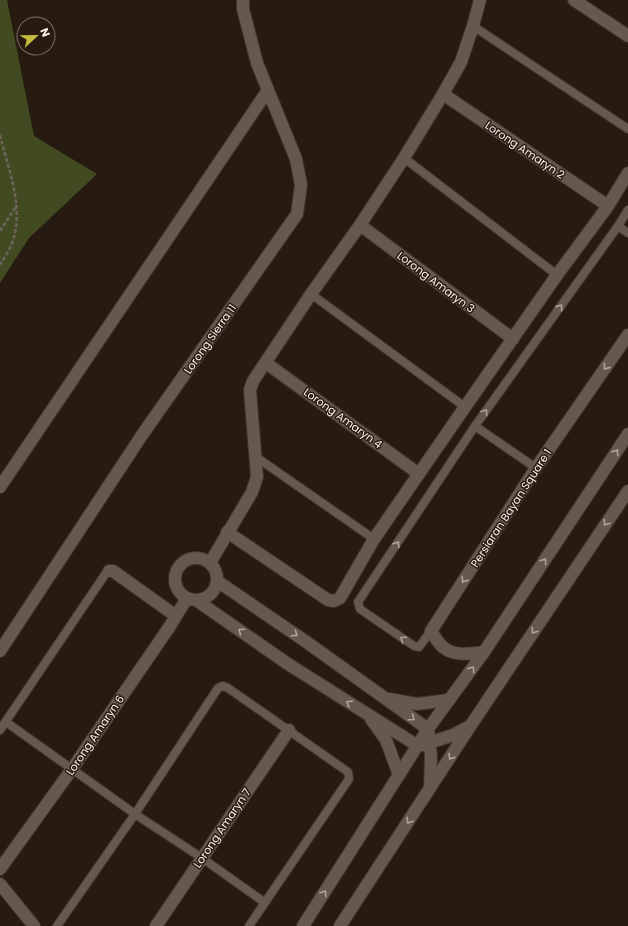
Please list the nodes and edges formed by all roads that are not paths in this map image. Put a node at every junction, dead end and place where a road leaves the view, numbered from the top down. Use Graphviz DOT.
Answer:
graph roads {
  1 [pos="243,0"];
  2 [pos="480,0"];
  3 [pos="574,0"];
  4 [pos="473,26"];
  5 [pos="628,36"];
  6 [pos="268,90"];
  7 [pos="443,94"];
  8 [pos="628,129"];
  9 [pos="404,158"];
  10 [pos="628,174"];
  11 [pos="608,206"];
  12 [pos="628,210"];
  13 [pos="360,225"];
  14 [pos="618,226"];
  15 [pos="628,233"];
  16 [pos="557,275"];
  17 [pos="311,294"];
  18 [pos="628,335"];
  19 [pos="513,339"];
  20 [pos="266,363"];
  21 [pos="465,407"];
  22 [pos="475,426"];
  23 [pos="628,434"];
  24 [pos="256,457"];
  25 [pos="536,468"];
  26 [pos="419,474"];
  27 [pos="0,487"];
  28 [pos="628,491"];
  29 [pos="227,532"];
  30 [pos="374,539"];
  31 [pos="210,563"];
  32 [pos="110,571"];
  33 [pos="217,581"];
  34 [pos="191,599"];
  35 [pos="176,616"];
  36 [pos="431,631"];
  37 [pos="0,651"];
  38 [pos="484,652"];
  39 [pos="382,697"];
  40 [pos="448,700"];
  41 [pos="367,714"];
  42 [pos="6,722"];
  43 [pos="471,725"];
  44 [pos="428,729"];
  45 [pos="0,730"];
  46 [pos="289,730"];
  47 [pos="424,745"];
  48 [pos="72,769"];
  49 [pos="399,775"];
  50 [pos="430,788"];
  51 [pos="135,814"];
  52 [pos="202,858"];
  53 [pos="0,869"];
  54 [pos="0,884"];
  55 [pos="264,902"];
  56 [pos="311,914"];
  57 [pos="34,926"];
  58 [pos="57,926"];
  59 [pos="156,926"];
  60 [pos="249,926"];
  61 [pos="303,926"];
  62 [pos="307,926"];
  63 [pos="340,926"];
  1 -- 6 [label="street, Lorong Sierra 11"];
  2 -- 4 [label="street"];
  3 -- 5 [label="street"];
  4 -- 7 [label="street"];
  4 -- 8 [label="lane"];
  6 -- 27 [label="street"];
  6 -- 37 [label="street, Lorong Sierra 11"];
  7 -- 9 [label="street"];
  7 -- 11 [label="street, Lorong Amaryn 2"];
  9 -- 13 [label="street"];
  9 -- 16 [label="lane"];
  10 -- 11 [label="street"];
  11 -- 16 [label="street"];
  12 -- 14 [label="lane"];
  13 -- 17 [label="street"];
  13 -- 19 [label="street, Lorong Amaryn 3"];
  14 -- 15 [label="lane"];
  22 -- 14 [label="lane, one-way"];
  16 -- 19 [label="street"];
  17 -- 20 [label="street"];
  17 -- 21 [label="lane"];
  18 -- 25 [label="street, Persiaran Bayan Square 1, one-way"];
  19 -- 21 [label="street"];
  20 -- 24 [label="street"];
  20 -- 26 [label="street, Lorong Amaryn 4"];
  21 -- 26 [label="street"];
  22 -- 25 [label="lane"];
  36 -- 22 [label="lane, one-way"];
  38 -- 23 [label="street, one-way"];
  24 -- 29 [label="street"];
  24 -- 30 [label="lane"];
  25 -- 36 [label="street, Persiaran Bayan Square 1, one-way"];
  26 -- 30 [label="street"];
  28 -- 43 [label="street, one-way"];
  29 -- 30 [label="street"];
  29 -- 31 [label="street"];
  31 -- 33 [label="street"];
  31 -- 34 [label="street"];
  32 -- 35 [label="street"];
  32 -- 42 [label="lane"];
  33 -- 34 [label="street"];
  33 -- 39 [label="street, one-way"];
  34 -- 35 [label="street, Lorong Amaryn 6"];
  41 -- 34 [label="street, one-way"];
  35 -- 48 [label="street, Lorong Amaryn 6"];
  36 -- 38 [label="street"];
  40 -- 38 [label="street, one-way"];
  39 -- 40 [label="street"];
  39 -- 44 [label="street, one-way"];
  40 -- 44 [label="street"];
  41 -- 47 [label="street"];
  41 -- 49 [label="street"];
  42 -- 45 [label="lane"];
  42 -- 48 [label="lane"];
  43 -- 47 [label="street"];
  43 -- 50 [label="street, one-way"];
  44 -- 47 [label="street"];
  46 -- 51 [label="lane"];
  46 -- 52 [label="street, Lorong Amaryn 7"];
  46 -- 55 [label="lane"];
  47 -- 49 [label="street"];
  47 -- 50 [label="street"];
  48 -- 51 [label="lane"];
  48 -- 53 [label="street, Lorong Amaryn 6"];
  56 -- 49 [label="street, one-way"];
  50 -- 63 [label="street, one-way"];
  51 -- 52 [label="lane"];
  51 -- 58 [label="lane"];
  52 -- 55 [label="lane"];
  52 -- 59 [label="street, Lorong Amaryn 7"];
  54 -- 57 [label="street"];
  55 -- 60 [label="lane"];
  56 -- 61 [label="street"];
  56 -- 62 [label="street"];
}
